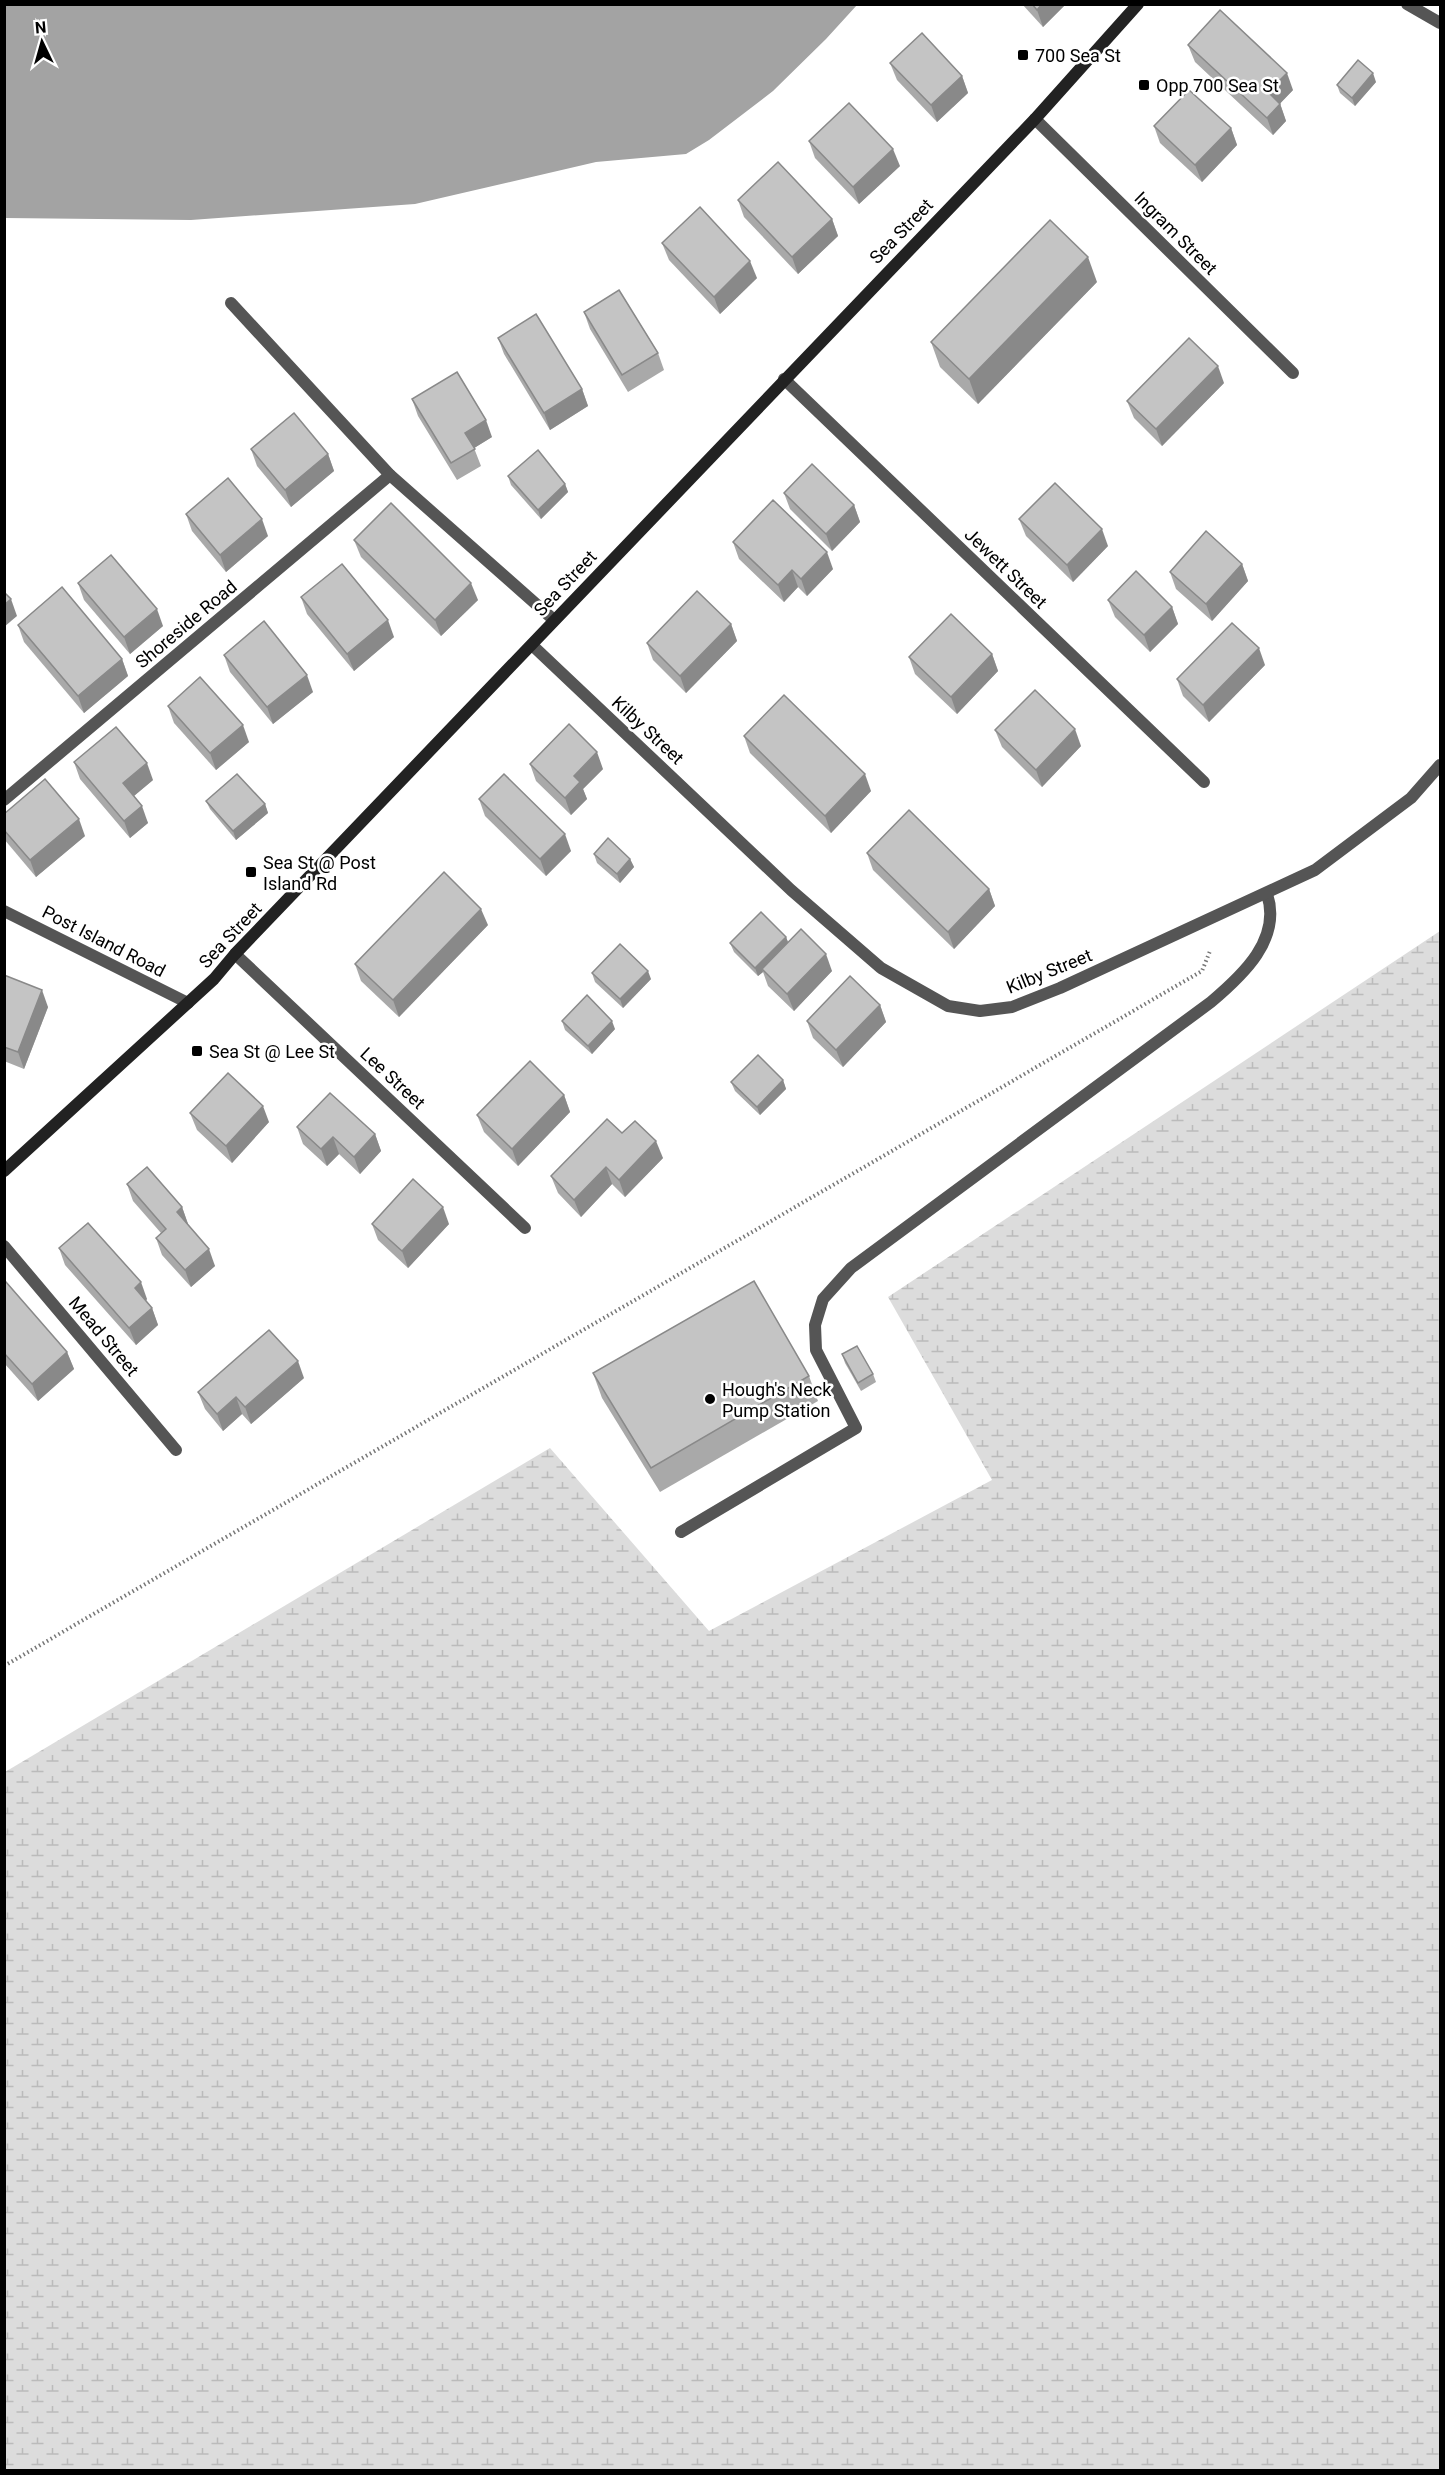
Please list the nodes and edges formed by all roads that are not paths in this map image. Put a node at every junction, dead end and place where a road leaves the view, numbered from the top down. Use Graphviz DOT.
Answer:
graph roads {
  1 [pos="1138,4"];
  2 [pos="1407,4"];
  3 [pos="1440,22"];
  4 [pos="1035,119"];
  5 [pos="231,303"];
  6 [pos="1293,373"];
  7 [pos="784,379"];
  8 [pos="390,475"];
  9 [pos="554,620"];
  10 [pos="532,645"];
  11 [pos="1440,765"];
  12 [pos="1204,782"];
  13 [pos="4,800"];
  14 [pos="1267,894"];
  15 [pos="4,911"];
  16 [pos="236,954"];
  17 [pos="188,1003"];
  18 [pos="4,1172"];
  19 [pos="525,1228"];
  20 [pos="4,1246"];
  21 [pos="176,1450"];
  22 [pos="681,1532"];
  1 -- 4 [label="main road, Sea Street"];
  2 -- 3 [label="street"];
  4 -- 6 [label="street, Ingram Street"];
  4 -- 7 [label="main road, Sea Street"];
  5 -- 8 [label="street"];
  7 -- 9 [label="main road, Sea Street"];
  7 -- 12 [label="street, Jewett Street"];
  8 -- 9 [label="street"];
  8 -- 13 [label="street, Shoreside Road"];
  9 -- 10 [label="main road, Sea Street"];
  10 -- 14 [label="street, Kilby Street"];
  10 -- 16 [label="main road, Sea Street"];
  11 -- 14 [label="street, Kilby Street"];
  14 -- 22 [label="street"];
  15 -- 17 [label="street, Post Island Road"];
  16 -- 17 [label="main road, Sea Street"];
  16 -- 19 [label="street, Lee Street"];
  17 -- 18 [label="main road, Sea Street"];
  20 -- 21 [label="street, Mead Street"];
}
